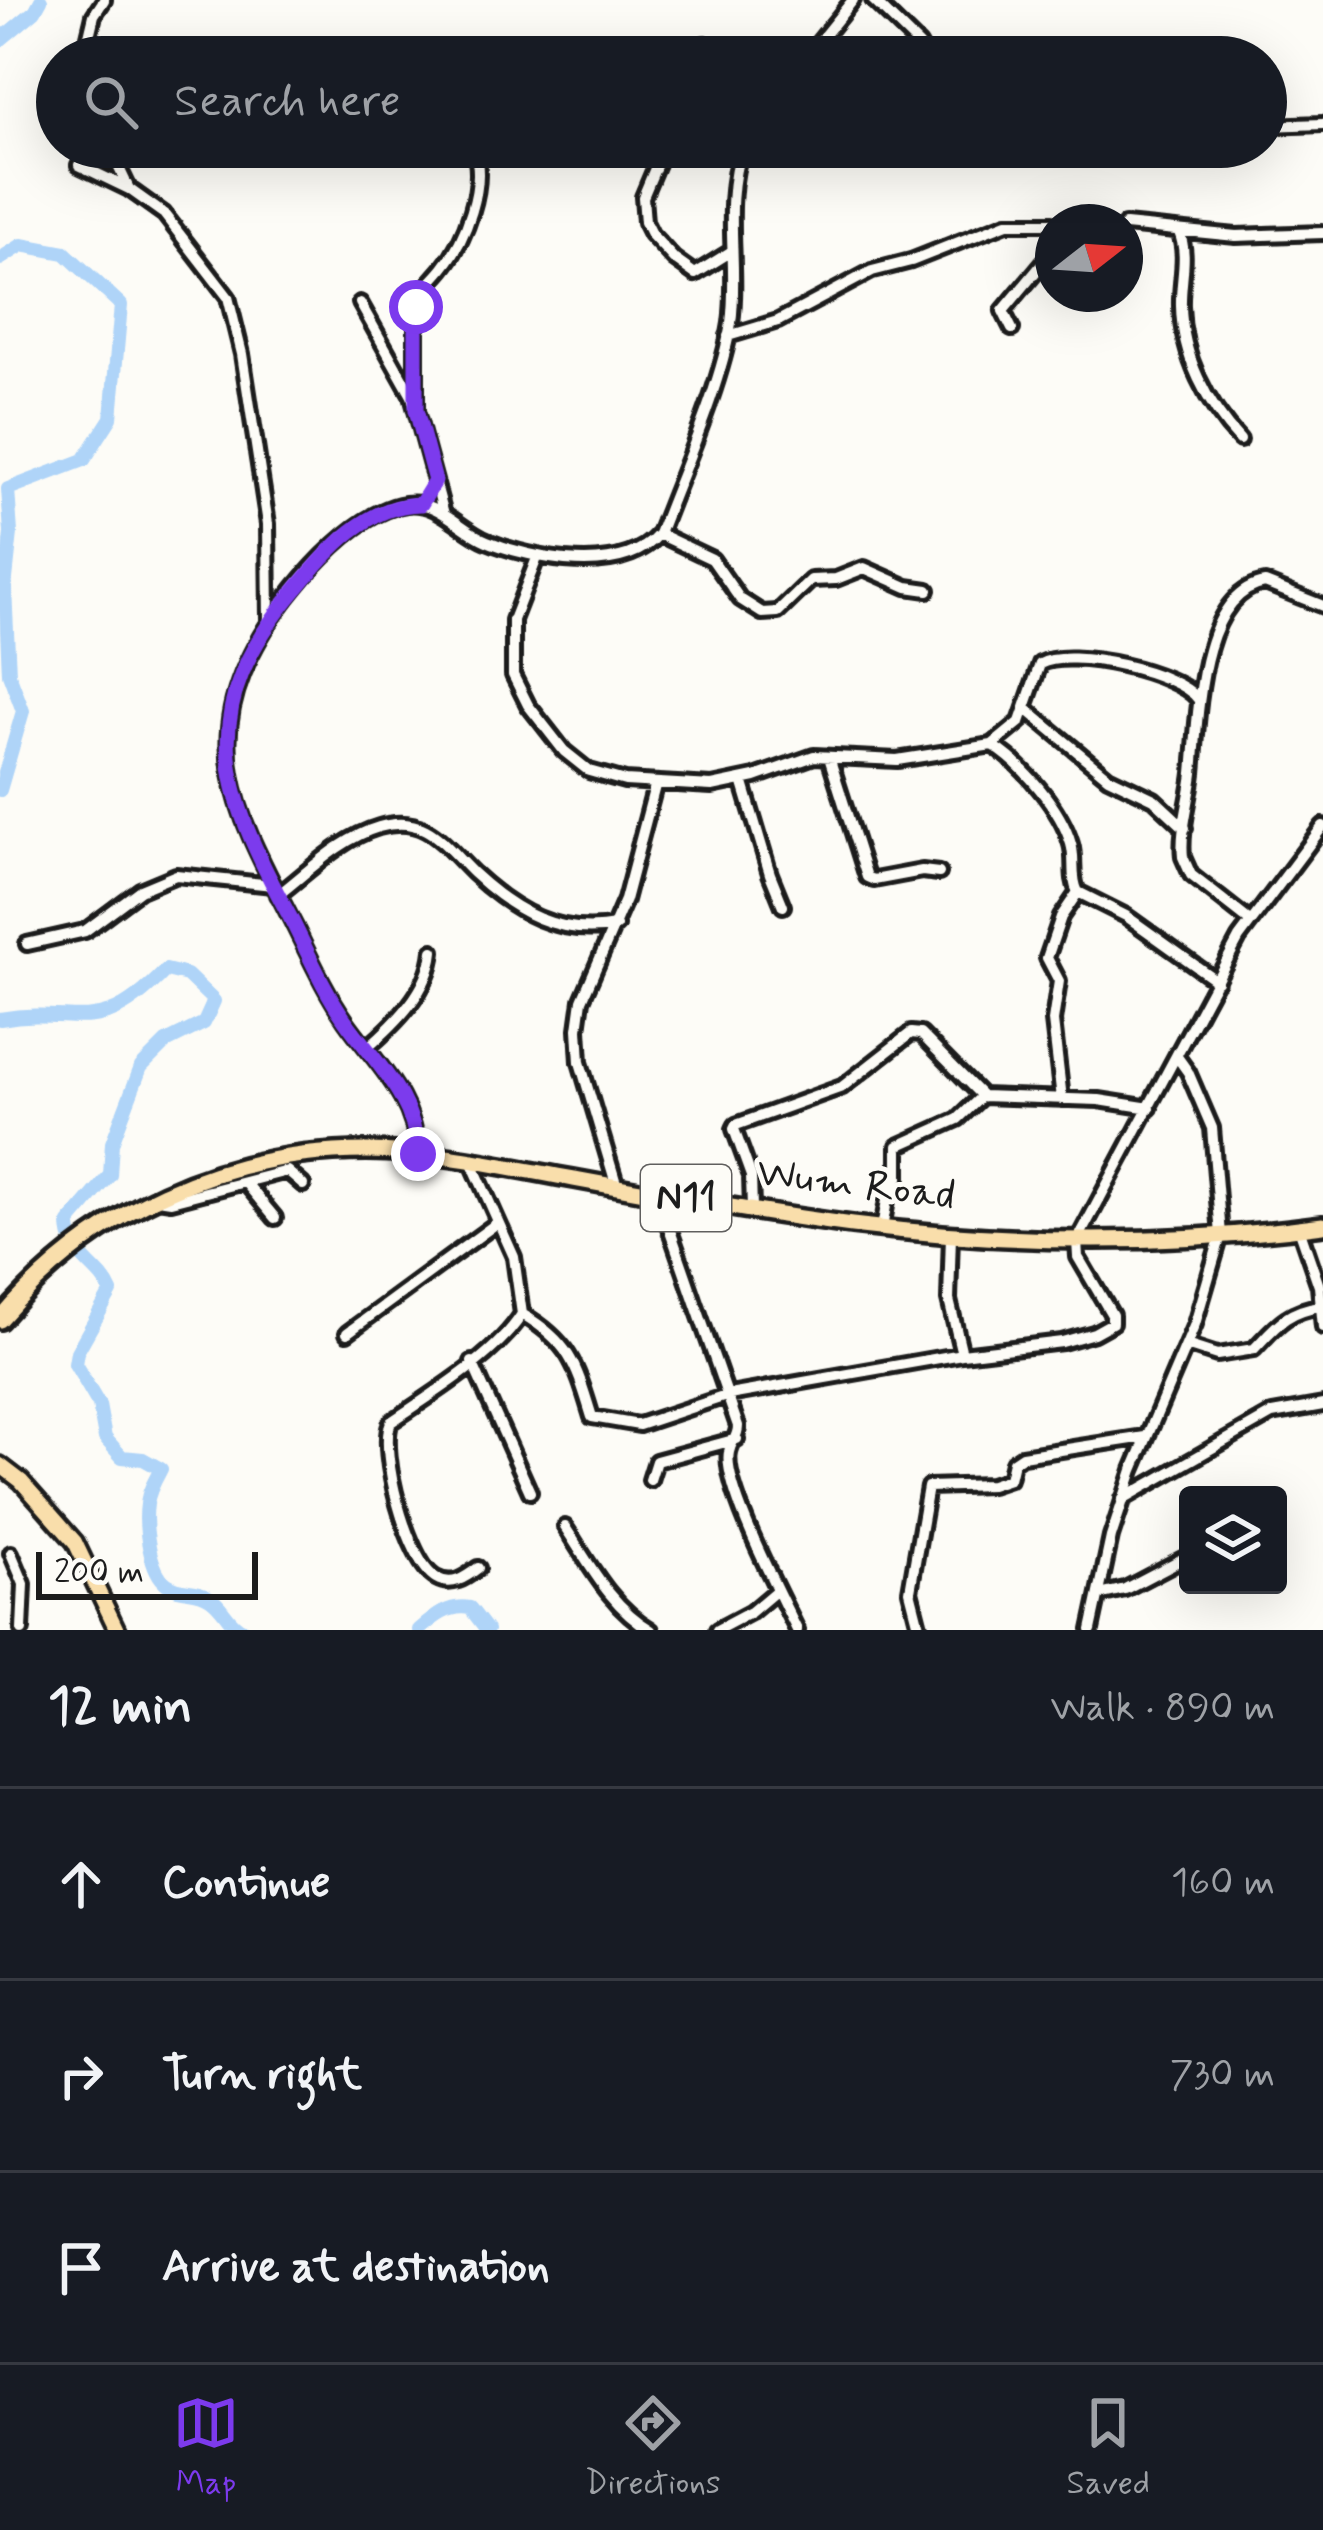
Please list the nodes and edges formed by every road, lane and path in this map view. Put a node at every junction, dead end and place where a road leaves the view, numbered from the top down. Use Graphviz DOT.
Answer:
graph roads {
  1 [pos="104,0"];
  2 [pos="853,0"];
  3 [pos="873,0"];
  4 [pos="89,36"];
  5 [pos="824,36"];
  6 [pos="906,36"];
  7 [pos="1323,124"];
  8 [pos="1287,125"];
  9 [pos="85,168"];
  10 [pos="119,168"];
  11 [pos="478,168"];
  12 [pos="655,168"];
  13 [pos="737,168"];
  14 [pos="129,189"];
  15 [pos="1035,223"];
  16 [pos="1143,227"];
  17 [pos="1178,232"];
  18 [pos="1323,233"];
  19 [pos="1197,234"];
  20 [pos="1185,249"];
  21 [pos="732,250"];
  22 [pos="1035,273"];
  23 [pos="360,303"];
  24 [pos="1012,329"];
  25 [pos="728,336"];
  26 [pos="416,410"];
  27 [pos="1240,440"];
  28 [pos="435,481"];
  29 [pos="421,504"];
  30 [pos="443,514"];
  31 [pos="659,535"];
  32 [pos="537,558"];
  33 [pos="928,590"];
  34 [pos="1323,606"];
  35 [pos="269,621"];
  36 [pos="1198,699"];
  37 [pos="1027,714"];
  38 [pos="992,745"];
  39 [pos="830,757"];
  40 [pos="742,780"];
  41 [pos="656,786"];
  42 [pos="1323,826"];
  43 [pos="1185,828"];
  44 [pos="939,873"];
  45 [pos="276,890"];
  46 [pos="1078,892"];
  47 [pos="783,906"];
  48 [pos="1251,922"];
  49 [pos="616,926"];
  50 [pos="27,944"];
  51 [pos="433,951"];
  52 [pos="1217,980"];
  53 [pos="367,1048"];
  54 [pos="1178,1058"];
  55 [pos="982,1096"];
  56 [pos="1062,1099"];
  57 [pos="1150,1108"];
  58 [pos="418,1154"];
  59 [pos="471,1161"];
  60 [pos="245,1182"];
  61 [pos="303,1185"];
  62 [pos="617,1187"];
  63 [pos="656,1192"];
  64 [pos="155,1198"];
  65 [pos="752,1208"];
  66 [pos="275,1218"];
  67 [pos="497,1223"];
  68 [pos="1323,1225"];
  69 [pos="882,1228"];
  70 [pos="1299,1228"];
  71 [pos="951,1235"];
  72 [pos="1221,1235"];
  73 [pos="1077,1240"];
  74 [pos="1320,1306"];
  75 [pos="521,1314"];
  76 [pos="0,1320"];
  77 [pos="1323,1327"];
  78 [pos="347,1333"];
  79 [pos="1186,1345"];
  80 [pos="962,1354"];
  81 [pos="472,1362"];
  82 [pos="729,1395"];
  83 [pos="1323,1405"];
  84 [pos="1145,1437"];
  85 [pos="737,1439"];
  86 [pos="0,1465"];
  87 [pos="650,1480"];
  88 [pos="530,1492"];
  89 [pos="1123,1499"];
  90 [pos="565,1527"];
  91 [pos="11,1553"];
  92 [pos="1179,1561"];
  93 [pos="478,1568"];
  94 [pos="777,1590"];
  95 [pos="1099,1595"];
  96 [pos="22,1630"];
  97 [pos="117,1630"];
  98 [pos="651,1630"];
  99 [pos="717,1630"];
  100 [pos="797,1630"];
  101 [pos="920,1630"];
  102 [pos="1091,1630"];
  1 -- 4 [label="street"];
  2 -- 5 [label="street"];
  3 -- 6 [label="street"];
  7 -- 8 [label="street"];
  9 -- 14 [label="street"];
  10 -- 14 [label="street"];
  11 -- 26 [label="street"];
  12 -- 21 [label="street"];
  13 -- 21 [label="street"];
  14 -- 35 [label="street"];
  15 -- 25 [label="street"];
  16 -- 17 [label="street"];
  17 -- 19 [label="street"];
  17 -- 20 [label="street"];
  18 -- 19 [label="street"];
  19 -- 20 [label="street"];
  20 -- 27 [label="street"];
  21 -- 25 [label="street"];
  22 -- 24 [label="street"];
  23 -- 26 [label="street"];
  25 -- 31 [label="street"];
  26 -- 28 [label="street"];
  28 -- 29 [label="street"];
  28 -- 30 [label="street"];
  29 -- 30 [label="street"];
  29 -- 35 [label="street"];
  30 -- 32 [label="street"];
  31 -- 32 [label="street"];
  31 -- 33 [label="street"];
  32 -- 41 [label="street"];
  34 -- 36 [label="street"];
  35 -- 45 [label="street"];
  36 -- 37 [label="street"];
  36 -- 43 [label="street"];
  37 -- 38 [label="street"];
  37 -- 43 [label="street"];
  38 -- 39 [label="street"];
  38 -- 46 [label="street"];
  39 -- 40 [label="street"];
  39 -- 44 [label="street"];
  40 -- 41 [label="street"];
  40 -- 47 [label="street"];
  41 -- 49 [label="street"];
  42 -- 48 [label="street"];
  43 -- 48 [label="street"];
  45 -- 49 [label="street"];
  45 -- 50 [label="street"];
  45 -- 53 [label="street"];
  46 -- 52 [label="street"];
  46 -- 56 [label="street"];
  48 -- 52 [label="street"];
  49 -- 62 [label="street"];
  51 -- 53 [label="street"];
  52 -- 54 [label="street"];
  53 -- 58 [label="street"];
  54 -- 57 [label="street"];
  54 -- 72 [label="street"];
  55 -- 56 [label="street"];
  55 -- 65 [label="street"];
  55 -- 69 [label="street"];
  56 -- 57 [label="street"];
  57 -- 73 [label="street"];
  58 -- 59 [label="highway, Wum Road / N11"];
  58 -- 64 [label="highway, Wum Road / N11"];
  59 -- 62 [label="highway, Wum Road / N11"];
  59 -- 67 [label="street"];
  60 -- 61 [label="street"];
  60 -- 64 [label="street"];
  60 -- 66 [label="street"];
  62 -- 63 [label="highway, Wum Road / N11"];
  63 -- 65 [label="highway, Wum Road / N11"];
  63 -- 82 [label="street"];
  64 -- 76 [label="highway, Wum Road / N11"];
  65 -- 69 [label="highway, Wum Road / N11"];
  67 -- 75 [label="street"];
  67 -- 78 [label="street"];
  68 -- 70 [label="highway, Wum Road / N11"];
  69 -- 71 [label="highway, Wum Road / N11"];
  70 -- 72 [label="highway, Wum Road / N11"];
  70 -- 74 [label="street"];
  71 -- 73 [label="highway, Wum Road / N11"];
  71 -- 80 [label="street"];
  72 -- 73 [label="highway, Wum Road / N11"];
  72 -- 79 [label="street"];
  73 -- 80 [label="street"];
  74 -- 77 [label="street"];
  74 -- 79 [label="street"];
  75 -- 81 [label="street"];
  75 -- 82 [label="street"];
  79 -- 84 [label="street"];
  80 -- 82 [label="street"];
  81 -- 88 [label="street"];
  81 -- 93 [label="street"];
  82 -- 85 [label="street"];
  83 -- 89 [label="street"];
  84 -- 89 [label="street"];
  84 -- 101 [label="street"];
  85 -- 87 [label="street"];
  85 -- 94 [label="street"];
  86 -- 97 [label="main road"];
  89 -- 95 [label="street"];
  90 -- 98 [label="street"];
  91 -- 96 [label="street"];
  92 -- 95 [label="street"];
  94 -- 99 [label="street"];
  94 -- 100 [label="street"];
  95 -- 102 [label="street"];
}
